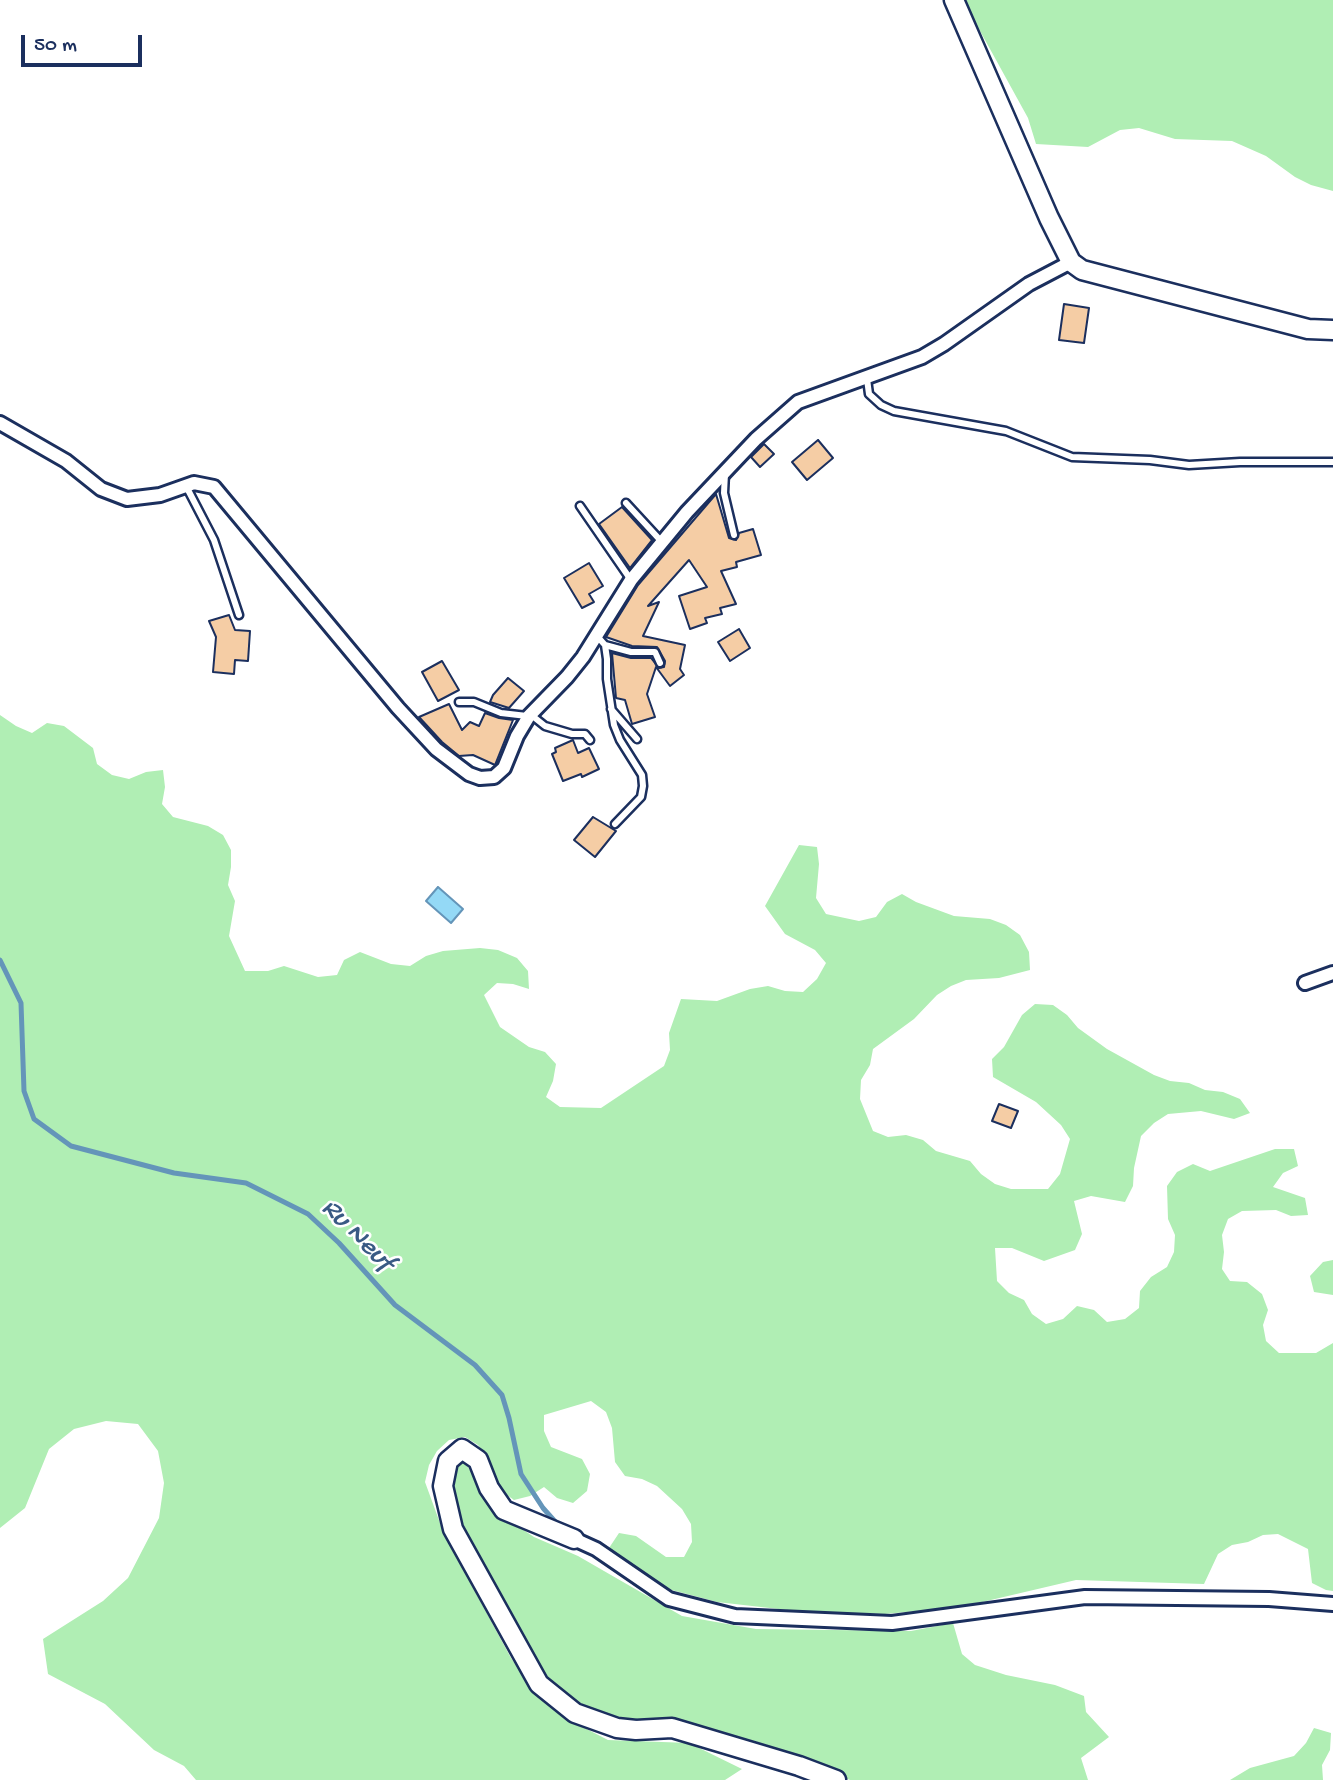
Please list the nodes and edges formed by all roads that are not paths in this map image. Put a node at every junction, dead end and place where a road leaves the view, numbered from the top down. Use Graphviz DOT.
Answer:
graph roads {
  1 [pos="954,0"];
  2 [pos="1071,262"];
  3 [pos="1333,330"];
  4 [pos="867,379"];
  5 [pos="0,423"];
  6 [pos="1333,463"];
  7 [pos="725,471"];
  8 [pos="187,486"];
  9 [pos="626,503"];
  10 [pos="580,506"];
  11 [pos="734,535"];
  12 [pos="661,541"];
  13 [pos="631,580"];
  14 [pos="239,615"];
  15 [pos="600,640"];
  16 [pos="660,663"];
  17 [pos="459,702"];
  18 [pos="610,708"];
  19 [pos="530,715"];
  20 [pos="636,739"];
  21 [pos="590,740"];
  22 [pos="615,824"];
  23 [pos="1333,973"];
  24 [pos="1306,983"];
  25 [pos="574,1539"];
  26 [pos="1333,1604"];
  27 [pos="836,1780"];
  1 -- 2 [label="street"];
  2 -- 3 [label="street"];
  2 -- 4 [label="street"];
  4 -- 6 [label="lane"];
  4 -- 7 [label="street"];
  5 -- 8 [label="street"];
  7 -- 11 [label="lane"];
  7 -- 12 [label="street"];
  8 -- 14 [label="lane"];
  8 -- 19 [label="street"];
  9 -- 12 [label="lane"];
  10 -- 13 [label="lane"];
  12 -- 13 [label="street"];
  13 -- 15 [label="street"];
  15 -- 16 [label="lane"];
  15 -- 18 [label="lane"];
  15 -- 19 [label="street"];
  17 -- 19 [label="lane"];
  18 -- 20 [label="lane"];
  18 -- 22 [label="lane"];
  19 -- 21 [label="lane"];
  23 -- 24 [label="street"];
  25 -- 26 [label="street"];
  25 -- 27 [label="street"];
}
